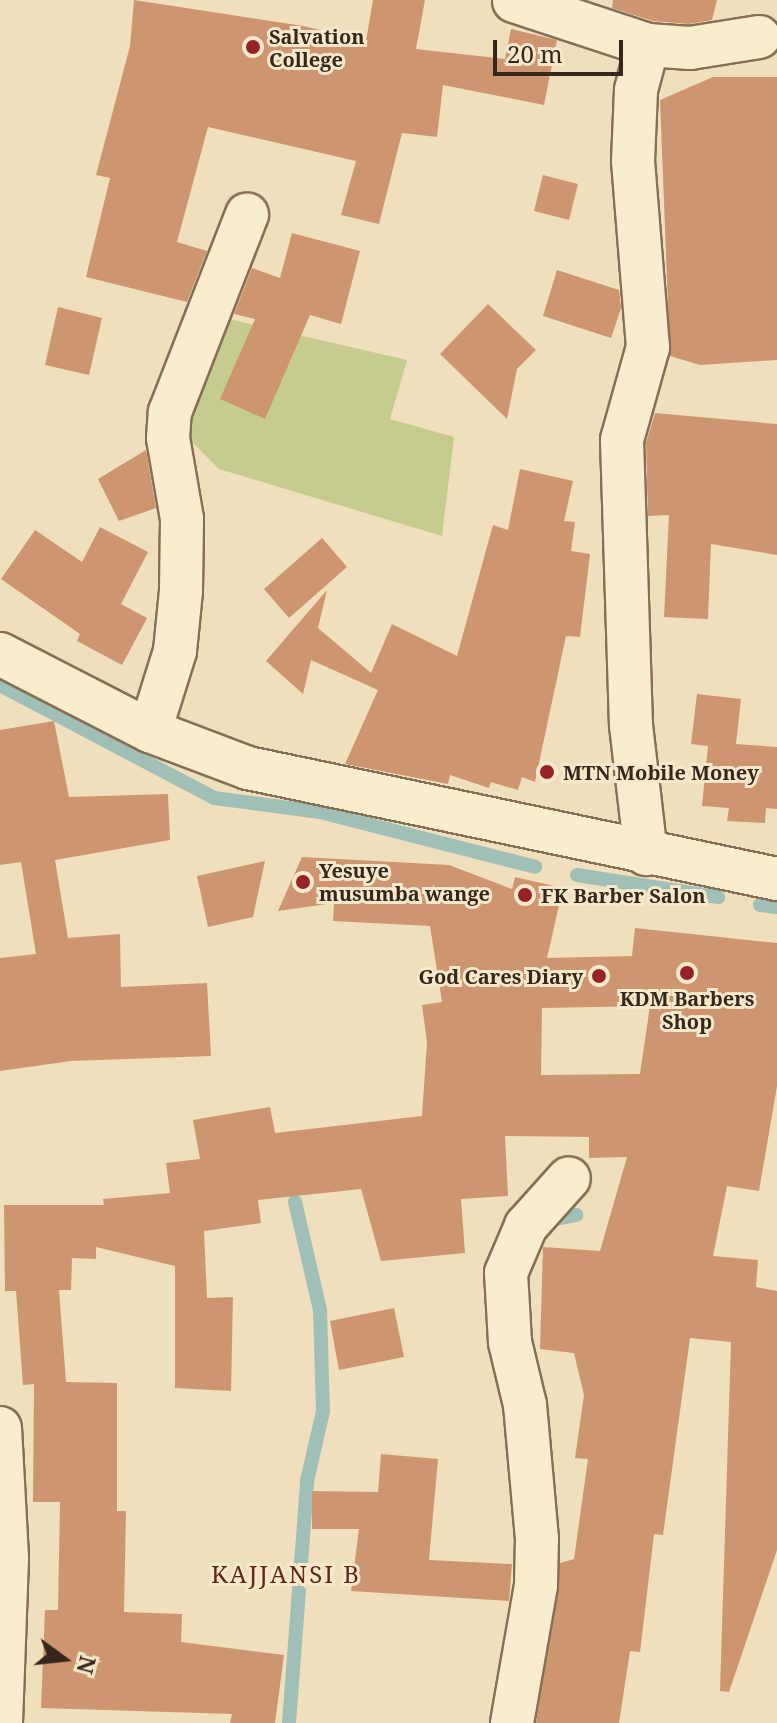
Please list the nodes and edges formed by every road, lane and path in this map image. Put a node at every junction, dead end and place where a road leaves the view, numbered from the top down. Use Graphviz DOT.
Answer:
graph roads {
  1 [pos="514,1"];
  2 [pos="759,37"];
  3 [pos="648,45"];
  4 [pos="247,215"];
  5 [pos="0,654"];
  6 [pos="150,731"];
  7 [pos="646,854"];
  8 [pos="777,879"];
  9 [pos="569,1178"];
  10 [pos="0,1428"];
  11 [pos="1,1723"];
  12 [pos="512,1723"];
  1 -- 3 [label="street"];
  2 -- 3 [label="street"];
  3 -- 7 [label="street"];
  4 -- 6 [label="street"];
  5 -- 6 [label="street"];
  6 -- 7 [label="street"];
  7 -- 8 [label="street"];
  9 -- 12 [label="street"];
  10 -- 11 [label="street"];
}
